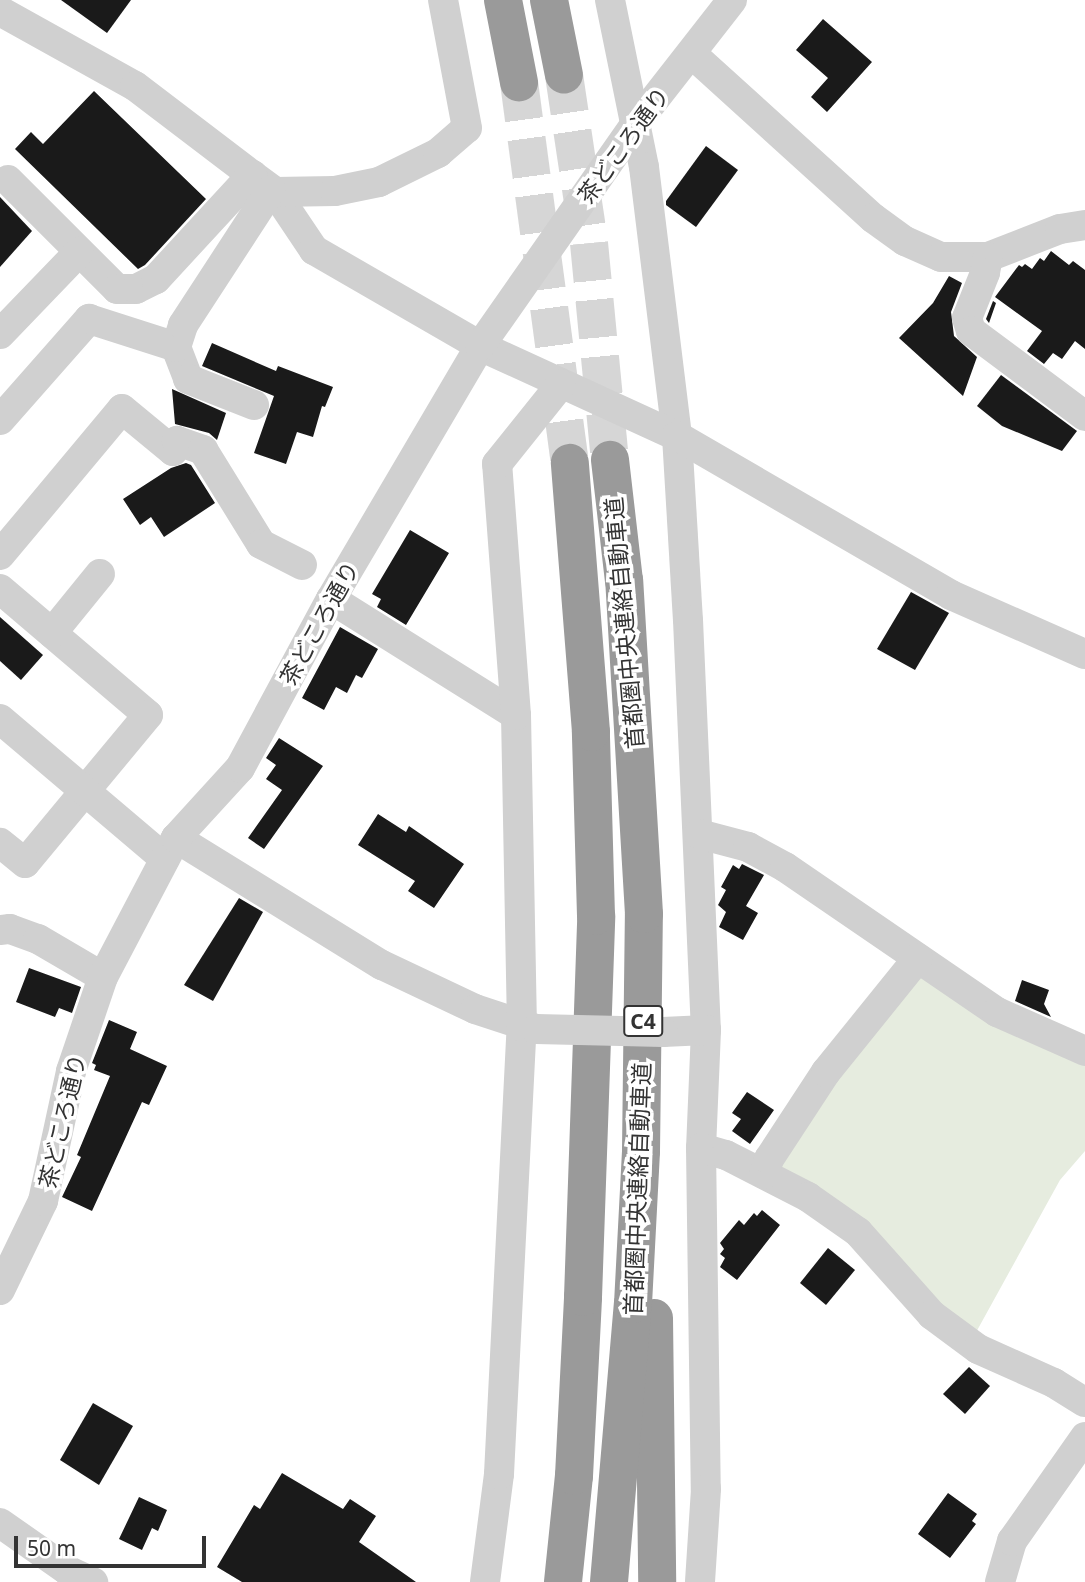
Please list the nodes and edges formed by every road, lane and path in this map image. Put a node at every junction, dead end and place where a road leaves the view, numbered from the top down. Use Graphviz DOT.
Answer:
graph roads {
  1 [pos="443,0"];
  2 [pos="503,0"];
  3 [pos="549,0"];
  4 [pos="610,0"];
  5 [pos="732,0"];
  6 [pos="0,10"];
  7 [pos="691,54"];
  8 [pos="564,75"];
  9 [pos="519,82"];
  10 [pos="636,123"];
  11 [pos="8,180"];
  12 [pos="266,186"];
  13 [pos="1085,225"];
  14 [pos="79,253"];
  15 [pos="988,257"];
  16 [pos="0,334"];
  17 [pos="480,346"];
  18 [pos="176,347"];
  19 [pos="561,384"];
  20 [pos="254,405"];
  21 [pos="1085,416"];
  22 [pos="0,420"];
  23 [pos="677,436"];
  24 [pos="610,460"];
  25 [pos="570,463"];
  26 [pos="0,555"];
  27 [pos="302,565"];
  28 [pos="100,574"];
  29 [pos="0,589"];
  30 [pos="331,599"];
  31 [pos="52,633"];
  32 [pos="1085,654"];
  33 [pos="516,715"];
  34 [pos="0,719"];
  35 [pos="85,790"];
  36 [pos="699,834"];
  37 [pos="0,843"];
  38 [pos="170,848"];
  39 [pos="644,914"];
  40 [pos="0,930"];
  41 [pos="918,958"];
  42 [pos="103,977"];
  43 [pos="529,1028"];
  44 [pos="706,1030"];
  45 [pos="1085,1051"];
  46 [pos="701,1148"];
  47 [pos="764,1174"];
  48 [pos="0,1290"];
  49 [pos="1085,1402"];
  50 [pos="1085,1437"];
  51 [pos="0,1523"];
  52 [pos="93,1582"];
  53 [pos="485,1582"];
  54 [pos="563,1582"];
  55 [pos="609,1582"];
  56 [pos="657,1582"];
  57 [pos="700,1582"];
  58 [pos="1000,1582"];
  1 -- 12 [label="street"];
  2 -- 9 [label="highway"];
  3 -- 8 [label="highway"];
  4 -- 10 [label="street"];
  5 -- 7 [label="street, 茶どころ通り"];
  6 -- 12 [label="street"];
  7 -- 10 [label="street, 茶どころ通り"];
  7 -- 15 [label="street"];
  10 -- 17 [label="street, 茶どころ通り"];
  10 -- 23 [label="street"];
  11 -- 14 [label="street"];
  12 -- 14 [label="street"];
  12 -- 17 [label="street"];
  12 -- 18 [label="street"];
  13 -- 15 [label="street"];
  14 -- 16 [label="street"];
  15 -- 21 [label="street"];
  17 -- 19 [label="street"];
  17 -- 30 [label="street, 茶どころ通り"];
  18 -- 20 [label="street"];
  18 -- 22 [label="street"];
  19 -- 23 [label="street"];
  19 -- 33 [label="street"];
  23 -- 32 [label="street"];
  23 -- 36 [label="street"];
  24 -- 39 [label="highway, 首都圏中央連絡自動車道 / C4"];
  25 -- 54 [label="highway, 首都圏中央連絡自動車道 / C4"];
  26 -- 27 [label="street"];
  28 -- 31 [label="street"];
  29 -- 31 [label="street"];
  30 -- 33 [label="street"];
  30 -- 38 [label="street, 茶どころ通り"];
  31 -- 35 [label="street"];
  33 -- 43 [label="street"];
  34 -- 35 [label="street"];
  35 -- 37 [label="street"];
  35 -- 38 [label="street"];
  36 -- 41 [label="street"];
  36 -- 44 [label="street"];
  38 -- 42 [label="street, 茶どころ通り"];
  38 -- 43 [label="street"];
  39 -- 55 [label="highway, 首都圏中央連絡自動車道 / C4"];
  39 -- 56 [label="highway"];
  40 -- 42 [label="street"];
  41 -- 45 [label="street"];
  41 -- 47 [label="street"];
  42 -- 48 [label="street, 茶どころ通り"];
  43 -- 44 [label="street, bridge"];
  43 -- 53 [label="street"];
  44 -- 46 [label="street"];
  46 -- 47 [label="street"];
  46 -- 57 [label="street"];
  47 -- 49 [label="street"];
  50 -- 58 [label="street"];
  51 -- 52 [label="street"];
}
